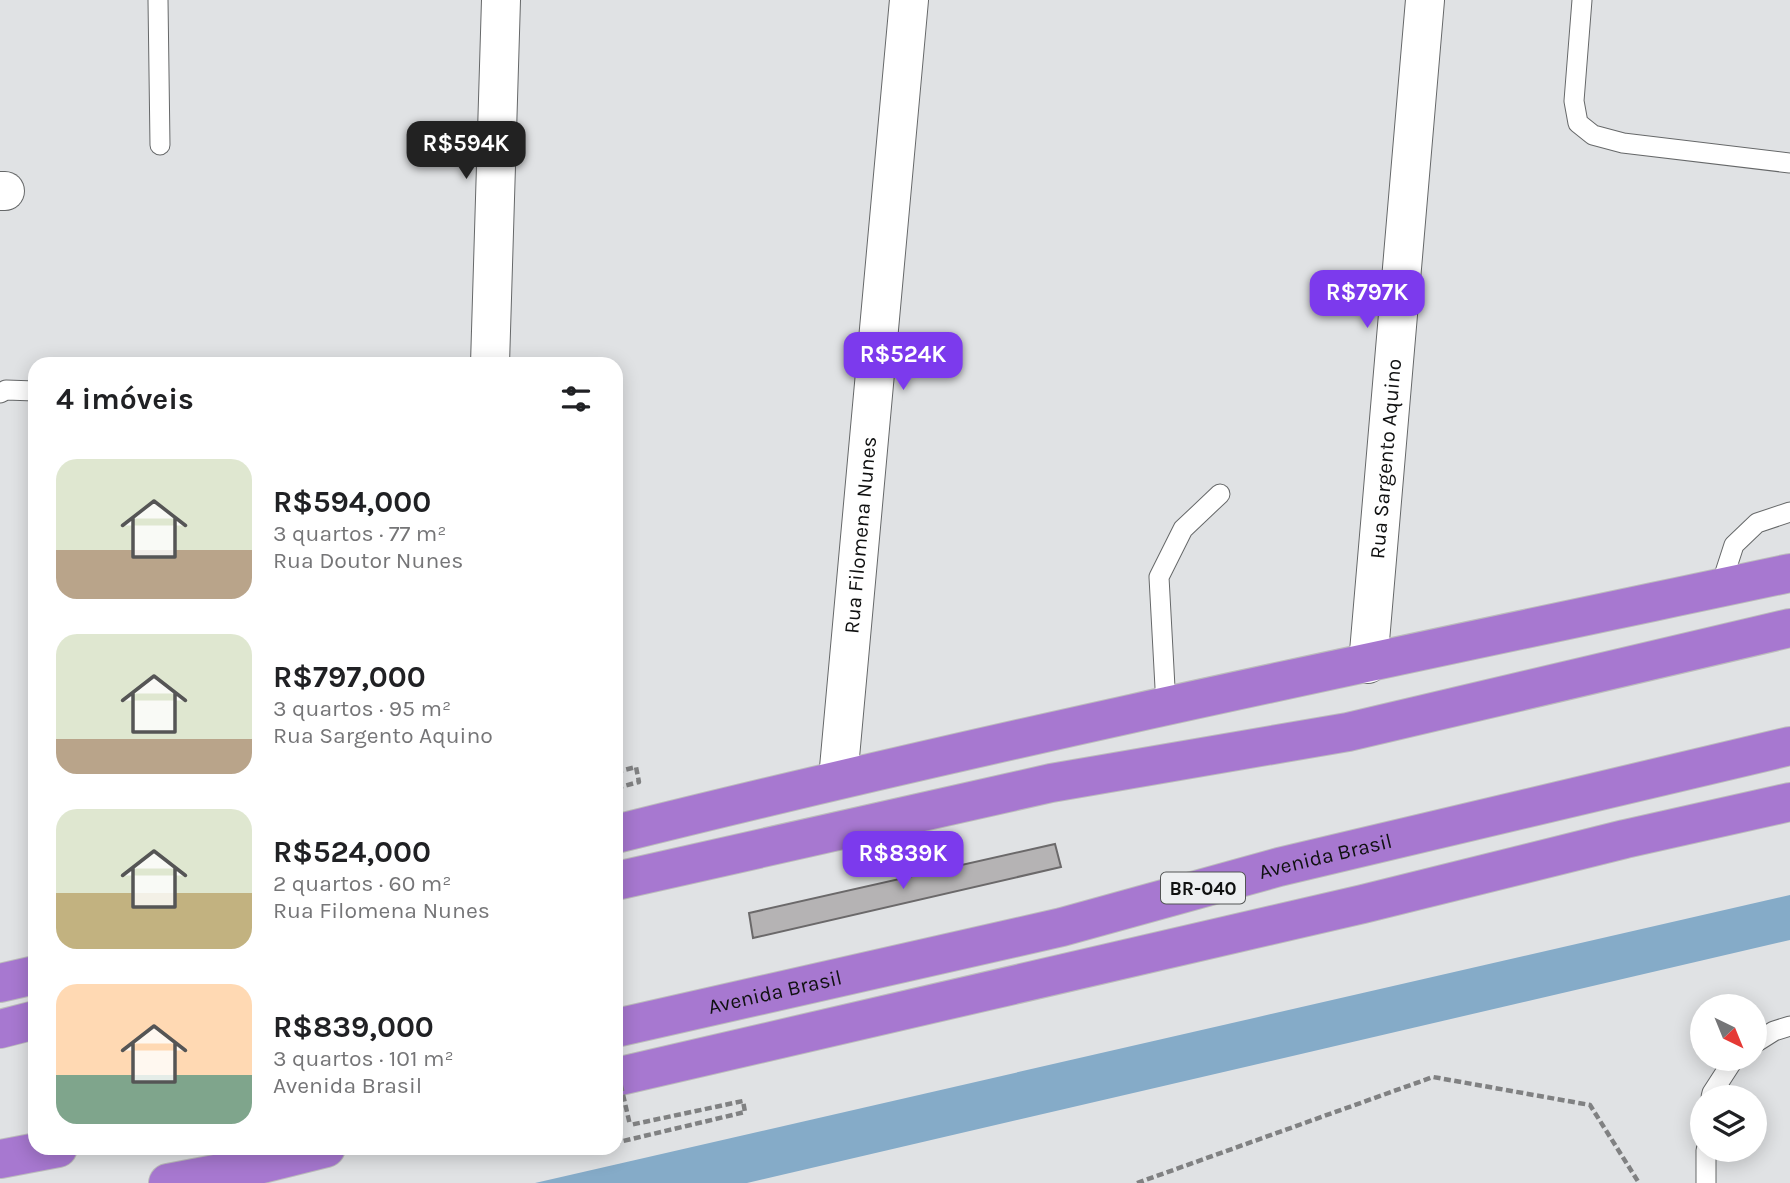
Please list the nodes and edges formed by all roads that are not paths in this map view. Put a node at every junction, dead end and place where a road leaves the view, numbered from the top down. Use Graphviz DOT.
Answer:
graph roads {
  1 [pos="158,0"];
  2 [pos="501,0"];
  3 [pos="909,0"];
  4 [pos="1425,0"];
  5 [pos="1582,0"];
  6 [pos="160,145"];
  7 [pos="1790,163"];
  8 [pos="490,357"];
  9 [pos="28,391"];
  10 [pos="0,393"];
  11 [pos="1220,494"];
  12 [pos="1790,512"];
  13 [pos="1790,573"];
  14 [pos="1720,588"];
  15 [pos="1790,628"];
  16 [pos="1368,664"];
  17 [pos="1166,706"];
  18 [pos="1790,746"];
  19 [pos="838,779"];
  20 [pos="1790,786"];
  21 [pos="1790,802"];
  22 [pos="623,832"];
  23 [pos="1625,839"];
  24 [pos="623,879"];
  25 [pos="28,977"];
  26 [pos="0,984"];
  27 [pos="28,1022"];
  28 [pos="623,1026"];
  29 [pos="1790,1026"];
  30 [pos="0,1029"];
  31 [pos="1768,1035"];
  32 [pos="623,1075"];
  33 [pos="28,1154"];
  34 [pos="298,1155"];
  35 [pos="0,1159"];
  36 [pos="1706,1162"];
  37 [pos="168,1183"];
  38 [pos="1706,1183"];
  1 -- 6 [label="lane"];
  2 -- 8 [label="street"];
  3 -- 19 [label="street, Rua Filomena Nunes"];
  4 -- 16 [label="street, Rua Sargento Aquino"];
  5 -- 7 [label="lane"];
  9 -- 10 [label="lane"];
  11 -- 17 [label="lane"];
  12 -- 14 [label="lane"];
  13 -- 14 [label="highway"];
  14 -- 16 [label="highway"];
  15 -- 24 [label="highway"];
  16 -- 17 [label="highway"];
  17 -- 19 [label="highway"];
  18 -- 28 [label="highway, Avenida Brasil / BR-040"];
  19 -- 22 [label="highway"];
  20 -- 23 [label="highway"];
  21 -- 23 [label="highway"];
  23 -- 32 [label="highway"];
  25 -- 26 [label="highway"];
  27 -- 30 [label="highway"];
  29 -- 31 [label="lane"];
  33 -- 35 [label="highway"];
  34 -- 37 [label="highway"];
  36 -- 38 [label="lane"];
}
